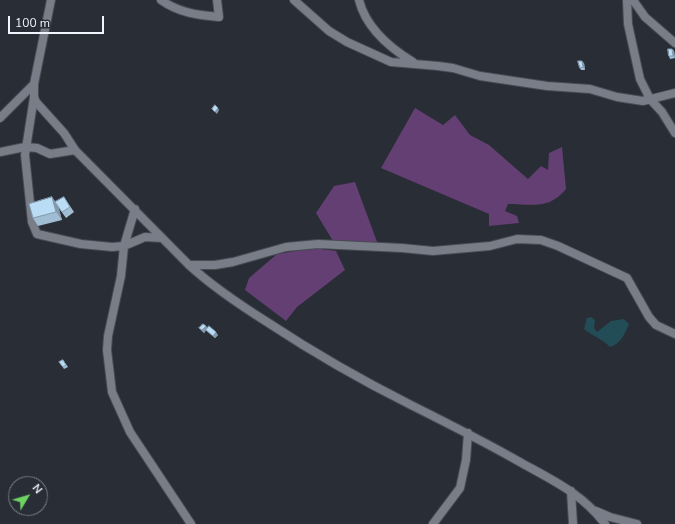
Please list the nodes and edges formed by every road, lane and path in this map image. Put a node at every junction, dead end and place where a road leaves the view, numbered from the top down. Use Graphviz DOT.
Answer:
graph roads {
  1 [pos="51,0"];
  2 [pos="161,0"];
  3 [pos="217,0"];
  4 [pos="294,0"];
  5 [pos="359,0"];
  6 [pos="627,0"];
  7 [pos="633,0"];
  8 [pos="675,43"];
  9 [pos="416,64"];
  10 [pos="34,84"];
  11 [pos="675,93"];
  12 [pos="34,97"];
  13 [pos="650,99"];
  14 [pos="0,118"];
  15 [pos="675,134"];
  16 [pos="25,146"];
  17 [pos="75,150"];
  18 [pos="0,152"];
  19 [pos="135,209"];
  20 [pos="162,238"];
  21 [pos="124,246"];
  22 [pos="189,266"];
  23 [pos="675,334"];
  24 [pos="468,433"];
  25 [pos="571,491"];
  26 [pos="593,510"];
  27 [pos="191,524"];
  28 [pos="433,524"];
  29 [pos="573,524"];
  30 [pos="605,524"];
  31 [pos="637,524"];
  1 -- 10 [label="street"];
  2 -- 3 [label="street"];
  4 -- 9 [label="street"];
  5 -- 9 [label="street"];
  6 -- 13 [label="street"];
  7 -- 8 [label="street"];
  9 -- 13 [label="street"];
  10 -- 12 [label="street"];
  10 -- 14 [label="street"];
  11 -- 13 [label="street"];
  12 -- 16 [label="street"];
  12 -- 17 [label="street"];
  13 -- 15 [label="street"];
  16 -- 17 [label="street"];
  16 -- 18 [label="street"];
  16 -- 21 [label="street"];
  17 -- 19 [label="street"];
  19 -- 20 [label="street"];
  19 -- 21 [label="street"];
  20 -- 21 [label="street"];
  20 -- 22 [label="street"];
  21 -- 27 [label="street"];
  22 -- 23 [label="street"];
  22 -- 24 [label="street"];
  24 -- 25 [label="street"];
  24 -- 28 [label="street"];
  25 -- 26 [label="street"];
  25 -- 29 [label="street"];
  26 -- 30 [label="street"];
  26 -- 31 [label="street"];
}
